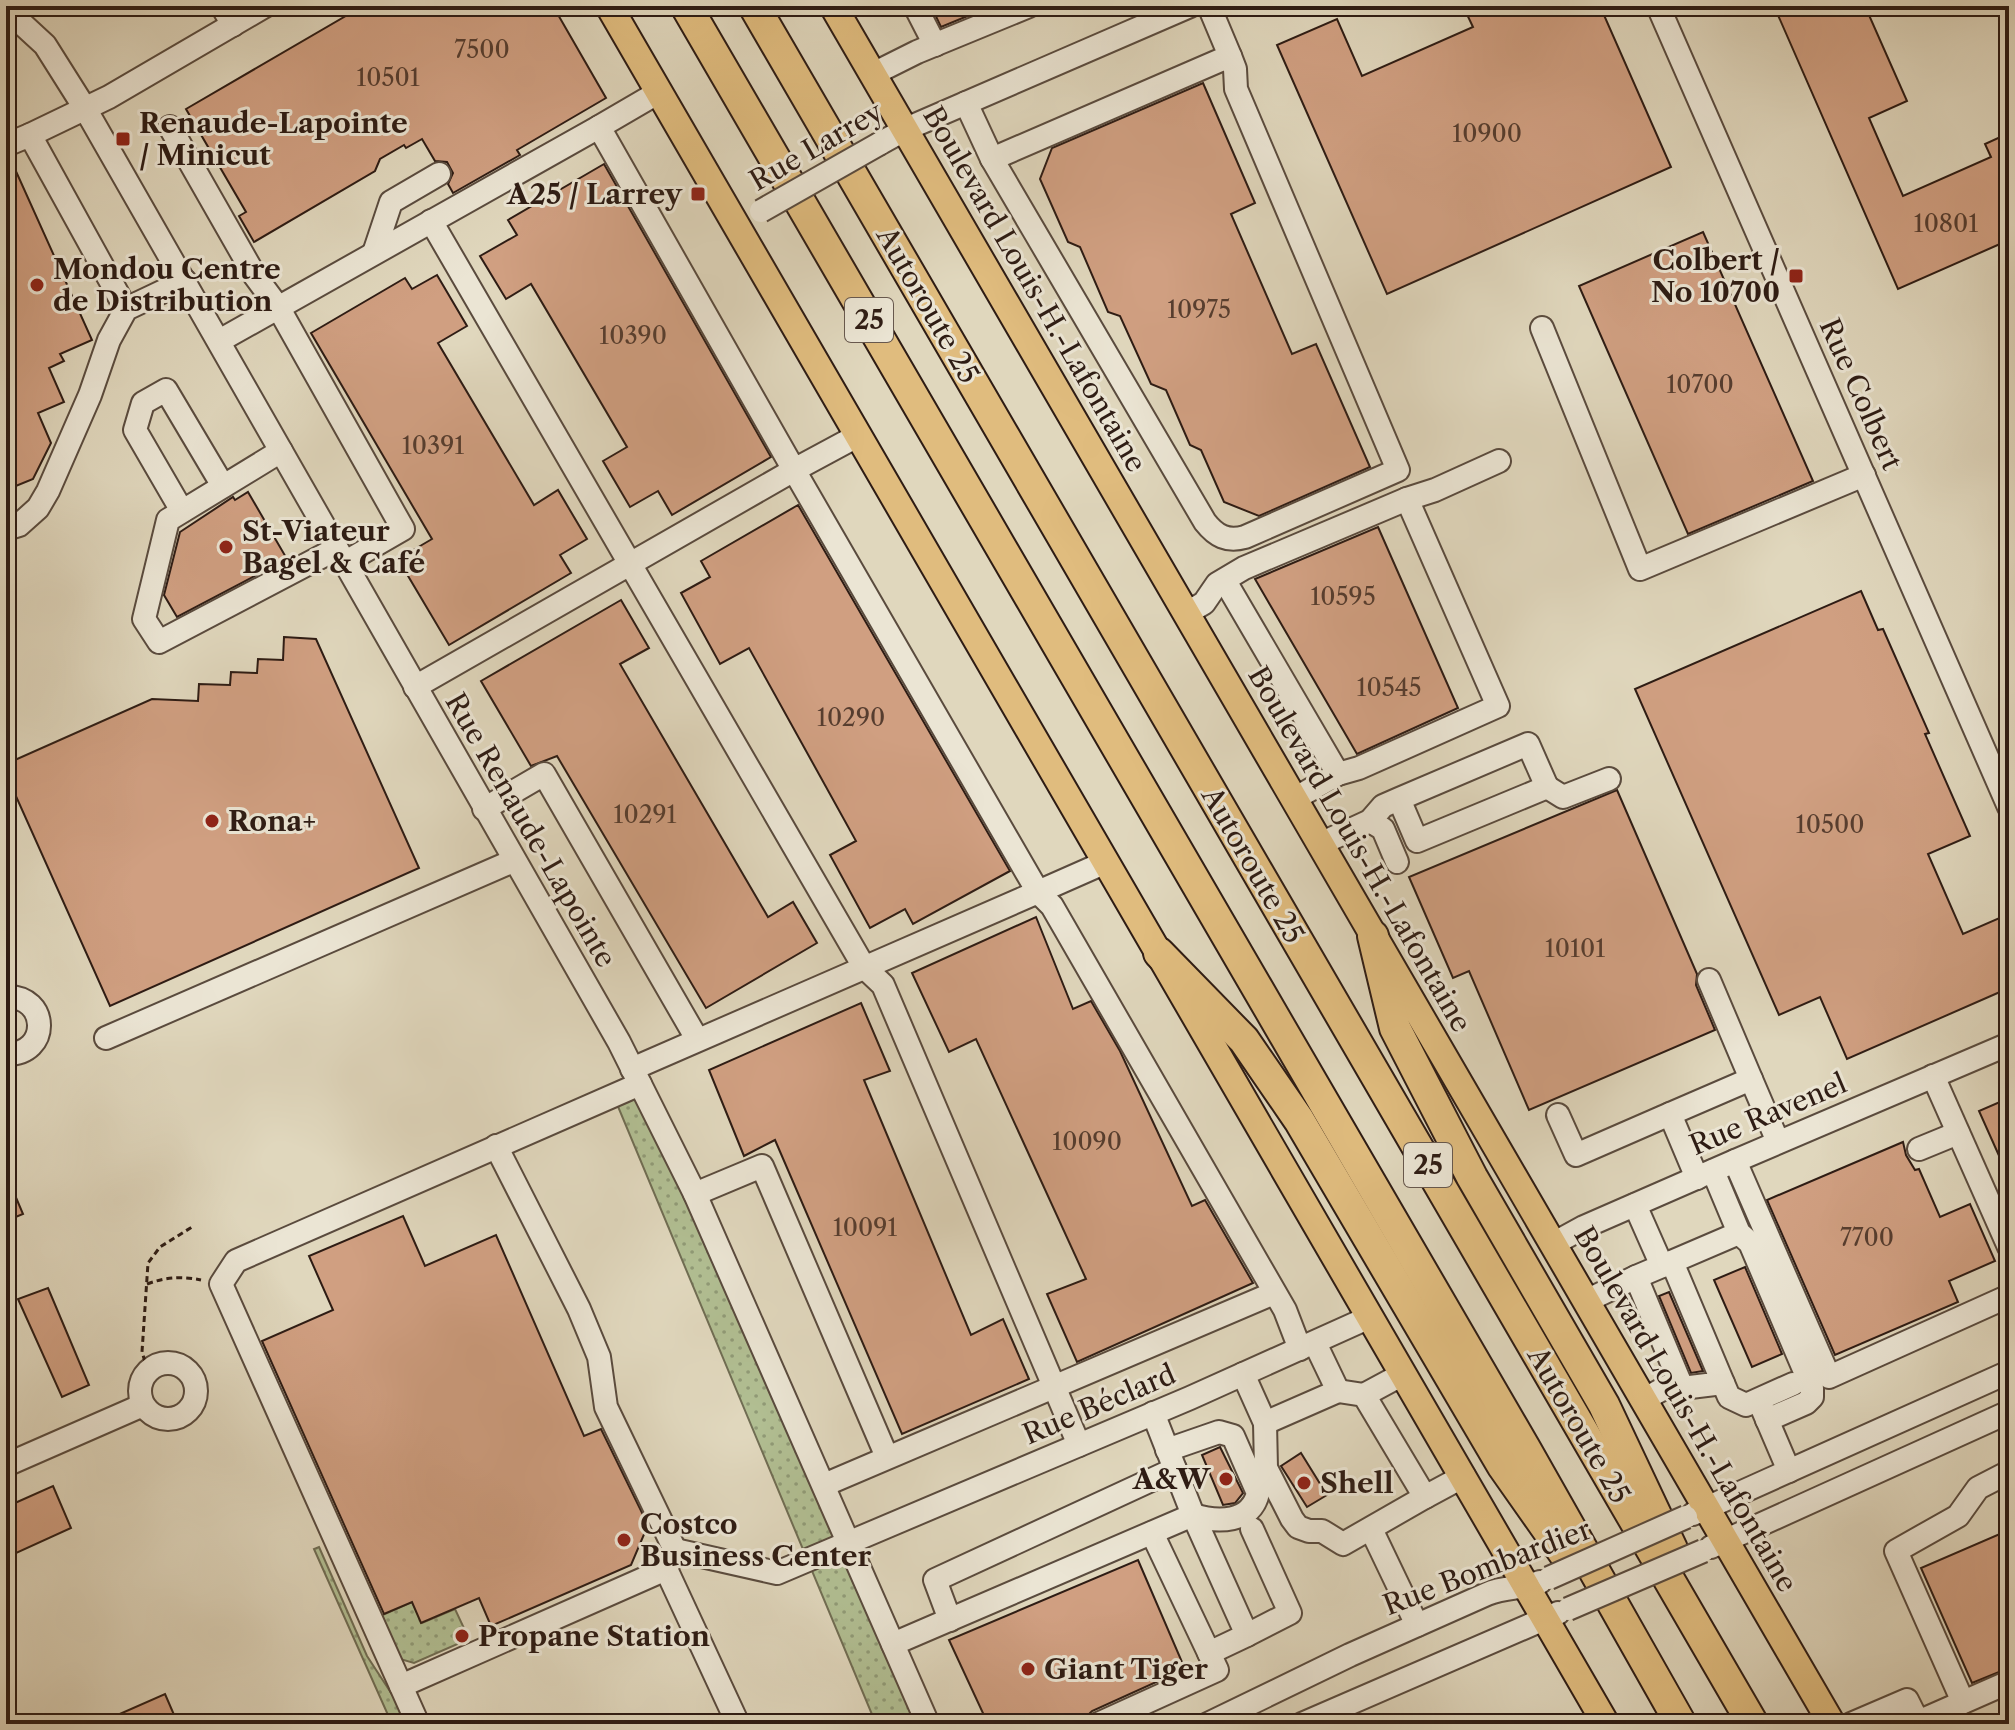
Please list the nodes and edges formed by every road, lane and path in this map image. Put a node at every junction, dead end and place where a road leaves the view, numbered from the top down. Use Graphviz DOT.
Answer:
graph roads {
  1 [pos="265,6"];
  2 [pos="609,6"];
  3 [pos="686,6"];
  4 [pos="754,6"];
  5 [pos="833,6"];
  6 [pos="915,6"];
  7 [pos="1029,6"];
  8 [pos="1190,6"];
  9 [pos="1209,6"];
  10 [pos="1658,6"];
  11 [pos="6,9"];
  12 [pos="227,16"];
  13 [pos="935,45"];
  14 [pos="1230,56"];
  15 [pos="873,74"];
  16 [pos="659,92"];
  17 [pos="966,103"];
  18 [pos="86,110"];
  19 [pos="170,127"];
  20 [pos="599,127"];
  21 [pos="906,129"];
  22 [pos="30,135"];
  23 [pos="6,145"];
  24 [pos="992,159"];
  25 [pos="439,174"];
  26 [pos="431,221"];
  27 [pos="737,225"];
  28 [pos="374,253"];
  29 [pos="185,281"];
  30 [pos="278,307"];
  31 [pos="126,309"];
  32 [pos="1542,328"];
  33 [pos="219,341"];
  34 [pos="859,435"];
  35 [pos="281,451"];
  36 [pos="1499,461"];
  37 [pos="794,470"];
  38 [pos="1864,475"];
  39 [pos="223,486"];
  40 [pos="1407,499"];
  41 [pos="182,511"];
  42 [pos="6,529"];
  43 [pos="340,556"];
  44 [pos="631,564"];
  45 [pos="1225,581"];
  46 [pos="1187,613"];
  47 [pos="415,687"];
  48 [pos="1338,774"];
  49 [pos="1609,779"];
  50 [pos="1547,787"];
  51 [pos="1294,799"];
  52 [pos="1399,799"];
  53 [pos="2009,807"];
  54 [pos="484,809"];
  55 [pos="1370,821"];
  56 [pos="1320,844"];
  57 [pos="513,861"];
  58 [pos="1106,862"];
  59 [pos="1397,862"];
  60 [pos="1038,892"];
  61 [pos="1373,936"];
  62 [pos="1159,953"];
  63 [pos="864,967"];
  64 [pos="1709,980"];
  65 [pos="6,997"];
  66 [pos="106,1038"];
  67 [pos="697,1039"];
  68 [pos="2009,1044"];
  69 [pos="6,1054"];
  70 [pos="1933,1076"];
  71 [pos="636,1077"];
  72 [pos="1751,1079"];
  73 [pos="1670,1114"];
  74 [pos="1558,1115"];
  75 [pos="1958,1133"];
  76 [pos="1778,1142"];
  77 [pos="496,1146"];
  78 [pos="1919,1149"];
  79 [pos="1735,1161"];
  80 [pos="1705,1174"];
  81 [pos="695,1194"];
  82 [pos="1635,1205"];
  83 [pos="192,1227"];
  84 [pos="1739,1233"];
  85 [pos="1553,1244"];
  86 [pos="2009,1247"];
  87 [pos="1667,1264"];
  88 [pos="1636,1277"];
  89 [pos="147,1284"];
  90 [pos="221,1284"];
  91 [pos="1274,1293"];
  92 [pos="2009,1296"];
  93 [pos="1586,1301"];
  94 [pos="1370,1317"];
  95 [pos="1308,1346"];
  96 [pos="148,1371"];
  97 [pos="2009,1372"];
  98 [pos="1243,1374"];
  99 [pos="1403,1374"];
  100 [pos="1679,1380"];
  101 [pos="1723,1383"];
  102 [pos="1793,1384"];
  103 [pos="1054,1387"];
  104 [pos="1338,1391"];
  105 [pos="1364,1395"];
  106 [pos="1758,1399"];
  107 [pos="1643,1400"];
  108 [pos="143,1405"];
  109 [pos="2009,1412"];
  110 [pos="1153,1413"];
  111 [pos="1767,1420"];
  112 [pos="1265,1423"];
  113 [pos="1079,1445"];
  114 [pos="887,1457"];
  115 [pos="1171,1460"];
  116 [pos="6,1465"];
  117 [pos="1789,1471"];
  118 [pos="2009,1472"];
  119 [pos="1464,1476"];
  120 [pos="824,1485"];
  121 [pos="1425,1497"];
  122 [pos="1697,1513"];
  123 [pos="1193,1515"];
  124 [pos="1252,1529"];
  125 [pos="1371,1529"];
  126 [pos="1152,1533"];
  127 [pos="850,1544"];
  128 [pos="1715,1546"];
  129 [pos="670,1560"];
  130 [pos="1538,1583"];
  131 [pos="1556,1614"];
  132 [pos="950,1620"];
  133 [pos="1417,1625"];
  134 [pos="1247,1635"];
  135 [pos="893,1644"];
  136 [pos="1209,1653"];
  137 [pos="401,1686"];
  138 [pos="1660,1688"];
  139 [pos="2007,1689"];
  140 [pos="1963,1702"];
  141 [pos="418,1724"];
  142 [pos="738,1724"];
  143 [pos="928,1724"];
  144 [pos="1098,1724"];
  145 [pos="1208,1724"];
  146 [pos="1302,1724"];
  147 [pos="1606,1724"];
  148 [pos="1681,1724"];
  149 [pos="1754,1724"];
  150 [pos="1832,1724"];
  151 [pos="1851,1724"];
  1 -- 12 [label="street"];
  2 -- 16 [label="main road"];
  3 -- 138 [label="highway, Autoroute 25 / 25"];
  4 -- 149 [label="highway, Autoroute 25 / 25"];
  5 -- 15 [label="main road, Boulevard Louis-H.-Lafontaine"];
  6 -- 13 [label="street"];
  7 -- 13 [label="street"];
  8 -- 17 [label="street, Rue Larrey"];
  9 -- 14 [label="street"];
  10 -- 38 [label="street, Rue Colbert"];
  11 -- 18 [label="street, Rue Renaude-Lapointe"];
  12 -- 18 [label="street"];
  13 -- 15 [label="street"];
  14 -- 24 [label="street"];
  14 -- 24 [label="street"];
  15 -- 21 [label="main road, Boulevard Louis-H.-Lafontaine"];
  16 -- 20 [label="street"];
  16 -- 27 [label="main road"];
  17 -- 21 [label="street, Rue Larrey"];
  17 -- 24 [label="street"];
  18 -- 22 [label="street"];
  18 -- 29 [label="street, Rue Renaude-Lapointe"];
  19 -- 30 [label="street"];
  20 -- 26 [label="street"];
  20 -- 37 [label="street"];
  21 -- 27 [label="street, Rue Larrey, bridge"];
  21 -- 46 [label="main road, Boulevard Louis-H.-Lafontaine"];
  22 -- 23 [label="street"];
  22 -- 31 [label="street"];
  25 -- 28 [label="street"];
  26 -- 28 [label="street"];
  26 -- 44 [label="street"];
  27 -- 34 [label="main road"];
  28 -- 30 [label="street"];
  29 -- 31 [label="street"];
  29 -- 33 [label="street, Rue Renaude-Lapointe"];
  30 -- 33 [label="street"];
  30 -- 43 [label="street"];
  31 -- 42 [label="street"];
  32 -- 38 [label="street"];
  33 -- 35 [label="street, Rue Renaude-Lapointe"];
  34 -- 37 [label="street"];
  34 -- 58 [label="main road"];
  35 -- 39 [label="street"];
  35 -- 43 [label="street, Rue Renaude-Lapointe"];
  36 -- 40 [label="street"];
  37 -- 44 [label="street"];
  37 -- 60 [label="street"];
  38 -- 53 [label="street, Rue Colbert"];
  39 -- 41 [label="street"];
  39 -- 41 [label="street"];
  40 -- 45 [label="street"];
  40 -- 48 [label="street"];
  41 -- 43 [label="street"];
  43 -- 47 [label="street, Rue Renaude-Lapointe"];
  44 -- 47 [label="street"];
  44 -- 63 [label="street"];
  45 -- 46 [label="street"];
  45 -- 48 [label="street"];
  46 -- 51 [label="main road, Boulevard Louis-H.-Lafontaine"];
  47 -- 54 [label="street, Rue Renaude-Lapointe"];
  48 -- 51 [label="street"];
  49 -- 50 [label="street"];
  50 -- 52 [label="street"];
  50 -- 52 [label="street"];
  51 -- 56 [label="main road, Boulevard Louis-H.-Lafontaine"];
  52 -- 55 [label="street"];
  54 -- 57 [label="street, Rue Renaude-Lapointe"];
  54 -- 67 [label="street"];
  55 -- 56 [label="street"];
  55 -- 59 [label="street"];
  56 -- 61 [label="main road, Boulevard Louis-H.-Lafontaine"];
  57 -- 66 [label="street"];
  57 -- 71 [label="street, Rue Renaude-Lapointe"];
  58 -- 60 [label="street"];
  58 -- 62 [label="main road"];
  60 -- 63 [label="street"];
  60 -- 91 [label="street"];
  61 -- 85 [label="main road, Boulevard Louis-H.-Lafontaine"];
  61 -- 149 [label="highway"];
  62 -- 94 [label="main road"];
  62 -- 138 [label="highway"];
  63 -- 67 [label="street"];
  63 -- 103 [label="street"];
  64 -- 72 [label="street"];
  65 -- 69 [label="street"];
  67 -- 71 [label="street"];
  68 -- 70 [label="street, Rue Ravenel"];
  70 -- 75 [label="street"];
  70 -- 76 [label="street, Rue Ravenel"];
  71 -- 77 [label="street"];
  71 -- 81 [label="street, Rue Renaude-Lapointe"];
  72 -- 73 [label="street"];
  72 -- 76 [label="street"];
  73 -- 74 [label="street"];
  73 -- 80 [label="street"];
  75 -- 78 [label="street"];
  75 -- 86 [label="street"];
  76 -- 79 [label="street, Rue Ravenel"];
  77 -- 90 [label="street"];
  77 -- 129 [label="street"];
  79 -- 80 [label="street, Rue Ravenel"];
  79 -- 92 [label="street"];
  80 -- 82 [label="street, Rue Ravenel"];
  80 -- 84 [label="street"];
  81 -- 114 [label="street"];
  81 -- 120 [label="street, Rue Renaude-Lapointe"];
  82 -- 85 [label="street, Rue Ravenel"];
  82 -- 87 [label="street"];
  83 -- 89 [label="path"];
  84 -- 87 [label="street"];
  84 -- 111 [label="street"];
  85 -- 93 [label="main road, Boulevard Louis-H.-Lafontaine"];
  87 -- 88 [label="street"];
  87 -- 101 [label="street"];
  88 -- 93 [label="street"];
  88 -- 100 [label="street"];
  89 -- 90 [label="path"];
  89 -- 96 [label="path"];
  90 -- 137 [label="street"];
  91 -- 95 [label="street"];
  91 -- 103 [label="street"];
  93 -- 107 [label="main road, Boulevard Louis-H.-Lafontaine"];
  94 -- 95 [label="street, Rue Béclard"];
  94 -- 99 [label="main road"];
  95 -- 98 [label="street, Rue Béclard"];
  95 -- 104 [label="street"];
  96 -- 108 [label="street"];
  96 -- 108 [label="street"];
  97 -- 117 [label="street, Rue Bombardier"];
  98 -- 110 [label="street, Rue Béclard"];
  98 -- 112 [label="street"];
  99 -- 105 [label="street"];
  99 -- 119 [label="main road"];
  100 -- 101 [label="street"];
  100 -- 107 [label="street"];
  101 -- 106 [label="street"];
  102 -- 106 [label="street"];
  103 -- 113 [label="street"];
  103 -- 114 [label="street"];
  104 -- 105 [label="street"];
  104 -- 112 [label="street"];
  105 -- 121 [label="street"];
  106 -- 111 [label="street"];
  107 -- 122 [label="main road, Boulevard Louis-H.-Lafontaine"];
  108 -- 116 [label="street"];
  109 -- 128 [label="street"];
  110 -- 113 [label="street, Rue Béclard"];
  110 -- 115 [label="street"];
  111 -- 117 [label="street"];
  112 -- 125 [label="street"];
  113 -- 127 [label="street, Rue Béclard"];
  114 -- 120 [label="street"];
  115 -- 123 [label="street"];
  115 -- 123 [label="street"];
  115 -- 132 [label="street"];
  117 -- 122 [label="street, Rue Bombardier"];
  118 -- 140 [label="street"];
  119 -- 121 [label="street"];
  119 -- 130 [label="main road"];
  120 -- 127 [label="street, Rue Renaude-Lapointe"];
  121 -- 125 [label="street"];
  122 -- 128 [label="main road, Boulevard Louis-H.-Lafontaine"];
  122 -- 130 [label="street, Rue Bombardier, bridge"];
  123 -- 126 [label="street"];
  123 -- 134 [label="street"];
  124 -- 134 [label="street"];
  125 -- 133 [label="street"];
  126 -- 132 [label="street"];
  126 -- 136 [label="street"];
  127 -- 129 [label="street, Rue Béclard"];
  127 -- 135 [label="street, Rue Renaude-Lapointe"];
  128 -- 131 [label="street, bridge"];
  128 -- 150 [label="main road, Boulevard Louis-H.-Lafontaine"];
  129 -- 137 [label="street"];
  129 -- 142 [label="street"];
  130 -- 131 [label="main road"];
  130 -- 133 [label="street, Rue Bombardier"];
  131 -- 146 [label="street"];
  131 -- 147 [label="main road"];
  132 -- 135 [label="street"];
  133 -- 145 [label="street, Rue Bombardier"];
  134 -- 136 [label="street"];
  135 -- 143 [label="street, Rue Renaude-Lapointe"];
  136 -- 144 [label="street"];
  137 -- 141 [label="street"];
  138 -- 148 [label="highway, Autoroute 25 / 25"];
  139 -- 140 [label="street"];
  140 -- 151 [label="street"];
}
